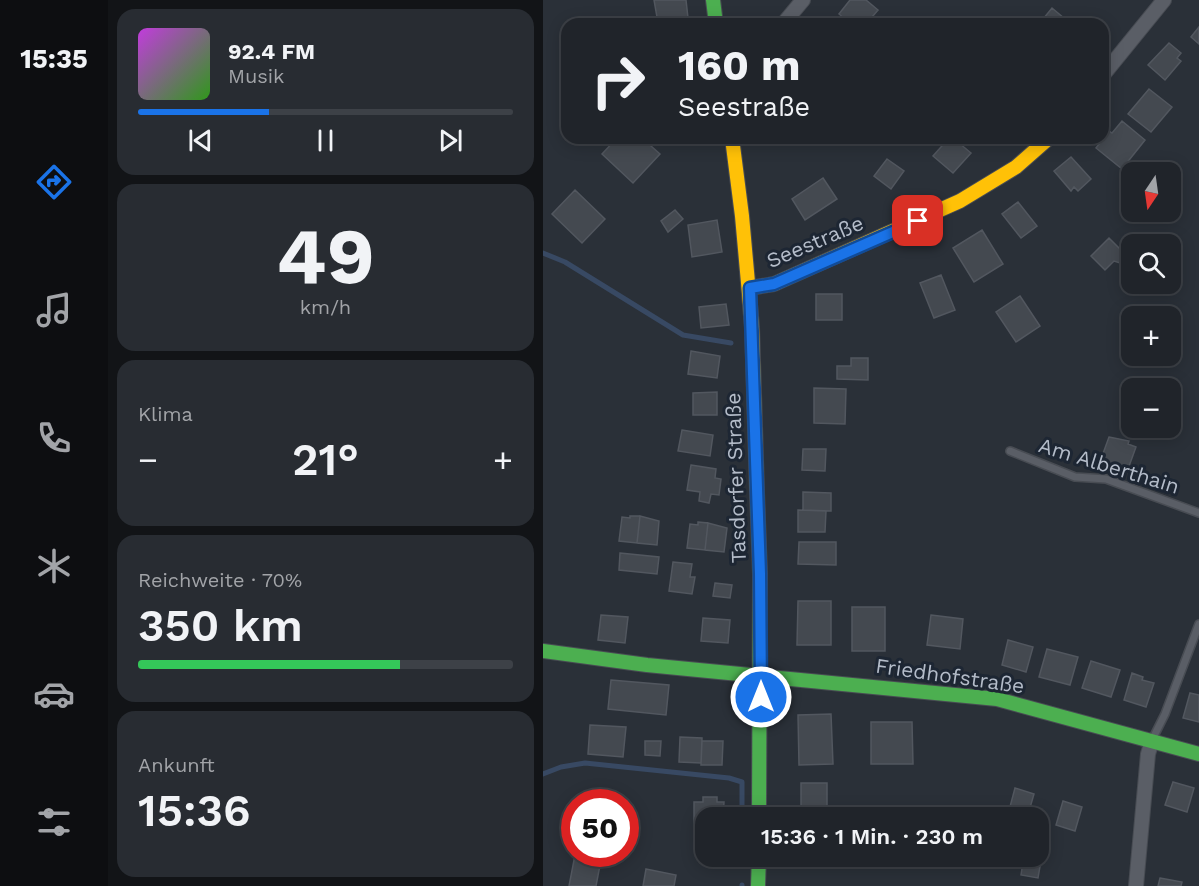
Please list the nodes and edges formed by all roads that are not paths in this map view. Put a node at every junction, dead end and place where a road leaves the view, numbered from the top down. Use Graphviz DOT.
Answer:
graph roads {
  1 [pos="713,0"];
  2 [pos="803,0"];
  3 [pos="1164,0"];
  4 [pos="715,18"];
  5 [pos="788,18"];
  6 [pos="1109,68"];
  7 [pos="733,144"];
  8 [pos="1042,144"];
  9 [pos="750,288"];
  10 [pos="1010,451"];
  11 [pos="1199,513"];
  12 [pos="1199,624"];
  13 [pos="543,651"];
  14 [pos="761,677"];
  15 [pos="1152,741"];
  16 [pos="1199,754"];
  17 [pos="759,807"];
  18 [pos="759,867"];
  19 [pos="758,886"];
  20 [pos="1136,886"];
  1 -- 4 [label="street"];
  2 -- 5 [label="street"];
  3 -- 6 [label="street"];
  7 -- 9 [label="street, Tasdorfer Straße"];
  8 -- 9 [label="street, Seestraße"];
  9 -- 14 [label="street, Tasdorfer Straße"];
  10 -- 11 [label="lane, Am Alberthain"];
  12 -- 15 [label="lane"];
  13 -- 14 [label="street, Friedhofstraße"];
  14 -- 15 [label="street, Friedhofstraße"];
  14 -- 17 [label="street, Tasdorfer Straße"];
  15 -- 16 [label="street, Friedhofstraße"];
  15 -- 20 [label="street"];
  18 -- 19 [label="street"];
}
